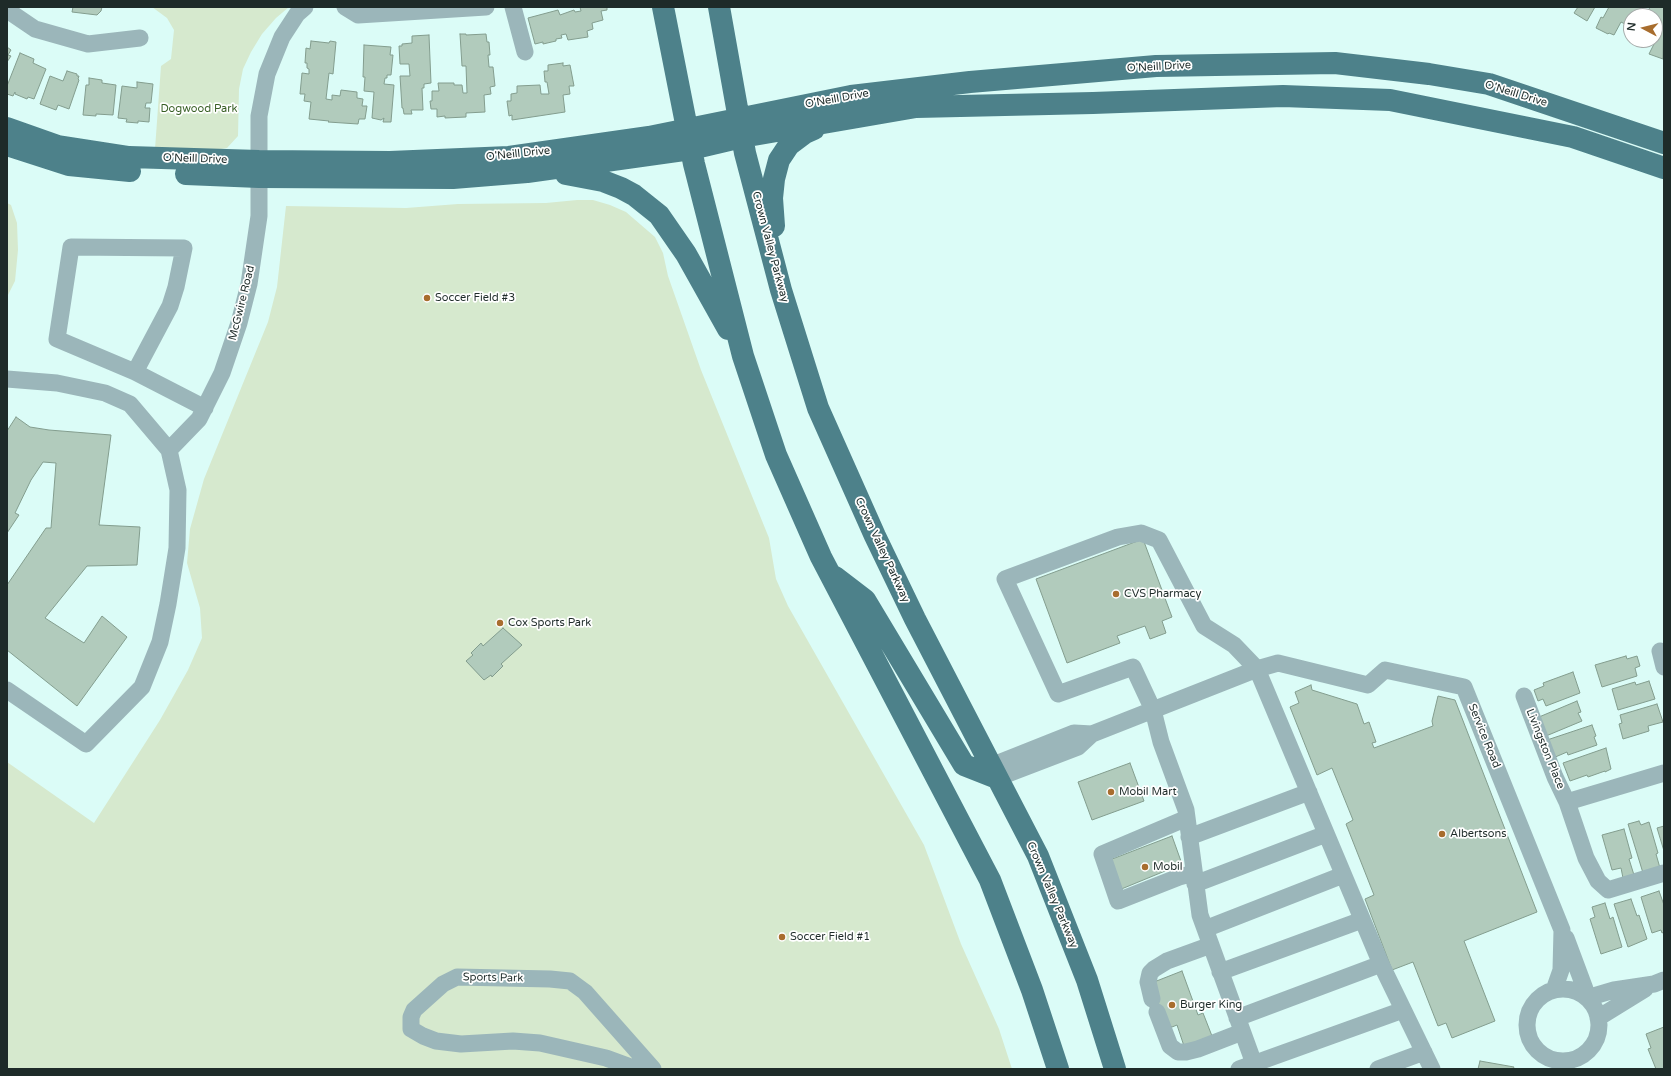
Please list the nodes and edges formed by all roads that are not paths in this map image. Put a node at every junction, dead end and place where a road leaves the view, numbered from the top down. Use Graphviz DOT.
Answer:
graph roads {
  1 [pos="306,7"];
  2 [pos="345,7"];
  3 [pos="486,7"];
  4 [pos="513,7"];
  5 [pos="663,7"];
  6 [pos="719,7"];
  7 [pos="7,10"];
  8 [pos="140,38"];
  9 [pos="525,52"];
  10 [pos="830,122"];
  11 [pos="7,128"];
  12 [pos="740,128"];
  13 [pos="689,140"];
  14 [pos="1664,143"];
  15 [pos="7,145"];
  16 [pos="1664,168"];
  17 [pos="259,169"];
  18 [pos="527,172"];
  19 [pos="781,290"];
  20 [pos="743,356"];
  21 [pos="135,372"];
  22 [pos="7,379"];
  23 [pos="205,408"];
  24 [pos="169,450"];
  25 [pos="830,574"];
  26 [pos="1258,669"];
  27 [pos="7,690"];
  28 [pos="1524,696"];
  29 [pos="1153,710"];
  30 [pos="994,772"];
  31 [pos="1664,773"];
  32 [pos="1309,792"];
  33 [pos="1567,802"];
  34 [pos="1187,818"];
  35 [pos="1326,834"];
  36 [pos="1189,837"];
  37 [pos="1664,873"];
  38 [pos="1344,875"];
  39 [pos="1194,878"];
  40 [pos="1362,920"];
  41 [pos="1562,930"];
  42 [pos="1208,937"];
  43 [pos="1381,964"];
  44 [pos="1220,972"];
  45 [pos="1659,982"];
  46 [pos="1554,990"];
  47 [pos="1585,997"];
  48 [pos="1403,1010"];
  49 [pos="1598,1018"];
  50 [pos="1240,1025"];
  51 [pos="1424,1052"];
  52 [pos="1553,1064"];
  53 [pos="1575,1064"];
  54 [pos="1250,1067"];
  55 [pos="636,1069"];
  56 [pos="653,1069"];
  57 [pos="1058,1069"];
  58 [pos="1115,1069"];
  59 [pos="1378,1069"];
  60 [pos="1432,1069"];
  1 -- 17 [label="street, McGwire Road"];
  2 -- 3 [label="street"];
  4 -- 9 [label="street"];
  5 -- 13 [label="main road"];
  6 -- 12 [label="main road, Crown Valley Parkway"];
  7 -- 8 [label="street"];
  10 -- 12 [label="main road, O'Neill Drive"];
  10 -- 16 [label="main road, O'Neill Drive"];
  10 -- 19 [label="main road"];
  11 -- 17 [label="main road, O'Neill Drive"];
  12 -- 13 [label="main road, O'Neill Drive"];
  12 -- 14 [label="main road, O'Neill Drive"];
  12 -- 19 [label="main road, Crown Valley Parkway"];
  13 -- 17 [label="main road, O'Neill Drive"];
  13 -- 18 [label="main road, O'Neill Drive"];
  13 -- 20 [label="main road"];
  15 -- 17 [label="main road, O'Neill Drive"];
  17 -- 18 [label="main road, O'Neill Drive"];
  17 -- 23 [label="street, McGwire Road"];
  18 -- 20 [label="main road"];
  19 -- 30 [label="main road, Crown Valley Parkway"];
  20 -- 25 [label="main road"];
  21 -- 21 [label="street"];
  21 -- 23 [label="street"];
  22 -- 24 [label="street"];
  23 -- 24 [label="street, McGwire Road"];
  24 -- 27 [label="street"];
  25 -- 30 [label="main road"];
  25 -- 57 [label="main road"];
  26 -- 29 [label="street"];
  26 -- 29 [label="street"];
  26 -- 32 [label="street"];
  26 -- 41 [label="street, Service Road"];
  28 -- 33 [label="street, Livingston Place"];
  29 -- 30 [label="street"];
  29 -- 34 [label="street"];
  30 -- 58 [label="main road, Crown Valley Parkway"];
  31 -- 33 [label="street, Livingston Place"];
  32 -- 35 [label="street"];
  32 -- 36 [label="street"];
  33 -- 37 [label="street, Livingston Place"];
  34 -- 36 [label="street"];
  34 -- 39 [label="street"];
  35 -- 38 [label="street"];
  35 -- 39 [label="street"];
  36 -- 39 [label="street"];
  38 -- 40 [label="street"];
  38 -- 42 [label="street"];
  39 -- 42 [label="street"];
  40 -- 43 [label="street"];
  40 -- 44 [label="street"];
  41 -- 46 [label="street, Service Road"];
  41 -- 47 [label="street"];
  42 -- 44 [label="street"];
  42 -- 50 [label="street"];
  43 -- 48 [label="street"];
  43 -- 50 [label="street"];
  44 -- 50 [label="street"];
  45 -- 47 [label="street"];
  45 -- 49 [label="street"];
  46 -- 47 [label="street"];
  46 -- 52 [label="street"];
  47 -- 49 [label="street"];
  48 -- 51 [label="street"];
  48 -- 54 [label="street"];
  49 -- 53 [label="street"];
  50 -- 54 [label="street"];
  51 -- 59 [label="street"];
  51 -- 60 [label="street"];
  52 -- 53 [label="street"];
  55 -- 56 [label="street, Sports Park"];
}
